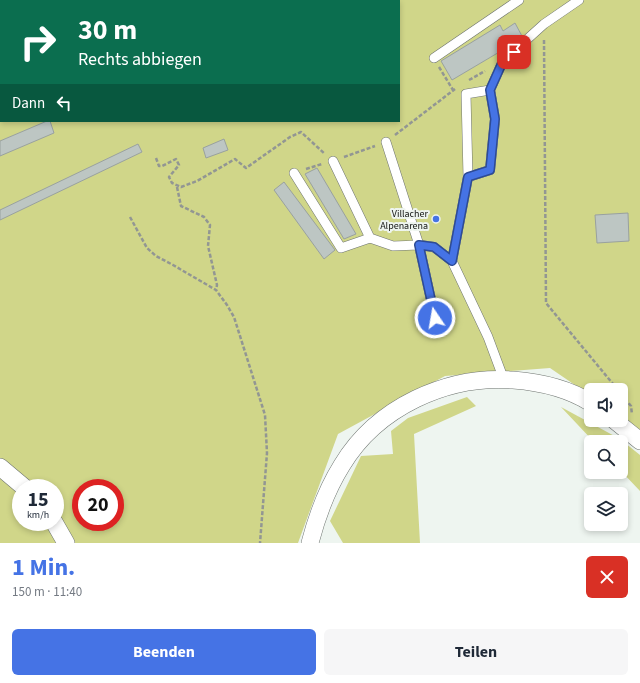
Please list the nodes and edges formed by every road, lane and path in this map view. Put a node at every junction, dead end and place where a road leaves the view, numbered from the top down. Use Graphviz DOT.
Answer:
graph roads {
  1 [pos="519,0"];
  2 [pos="579,0"];
  3 [pos="544,24"];
  4 [pos="503,61"];
  5 [pos="436,62"];
  6 [pos="465,82"];
  7 [pos="459,86"];
  8 [pos="453,90"];
  9 [pos="490,90"];
  10 [pos="386,142"];
  11 [pos="156,158"];
  12 [pos="333,160"];
  13 [pos="294,173"];
  14 [pos="468,177"];
  15 [pos="177,187"];
  16 [pos="130,217"];
  17 [pos="370,238"];
  18 [pos="419,245"];
  19 [pos="452,261"];
  20 [pos="216,290"];
  21 [pos="435,318"];
  22 [pos="504,380"];
  23 [pos="612,383"];
  24 [pos="584,400"];
  25 [pos="623,427"];
  26 [pos="640,441"];
  27 [pos="0,467"];
  28 [pos="14,479"];
  29 [pos="59,531"];
  30 [pos="66,543"];
  31 [pos="260,543"];
  32 [pos="310,543"];
  1 -- 5 [label="lane"];
  2 -- 3 [label="lane"];
  3 -- 4 [label="lane"];
  3 -- 23 [label="path"];
  4 -- 6 [label="path"];
  4 -- 9 [label="lane"];
  5 -- 8 [label="path"];
  7 -- 8 [label="path"];
  8 -- 10 [label="path"];
  9 -- 14 [label="lane"];
  9 -- 14 [label="lane"];
  10 -- 12 [label="path"];
  10 -- 18 [label="lane"];
  11 -- 15 [label="path"];
  12 -- 13 [label="path"];
  12 -- 15 [label="path"];
  12 -- 17 [label="lane"];
  13 -- 17 [label="lane"];
  14 -- 19 [label="lane"];
  15 -- 20 [label="path"];
  16 -- 20 [label="path"];
  17 -- 18 [label="lane"];
  18 -- 19 [label="lane"];
  18 -- 21 [label="lane"];
  19 -- 22 [label="lane"];
  20 -- 31 [label="path"];
  22 -- 24 [label="street"];
  22 -- 32 [label="street"];
  25 -- 26 [label="street"];
  27 -- 28 [label="street"];
  29 -- 30 [label="street"];
}
